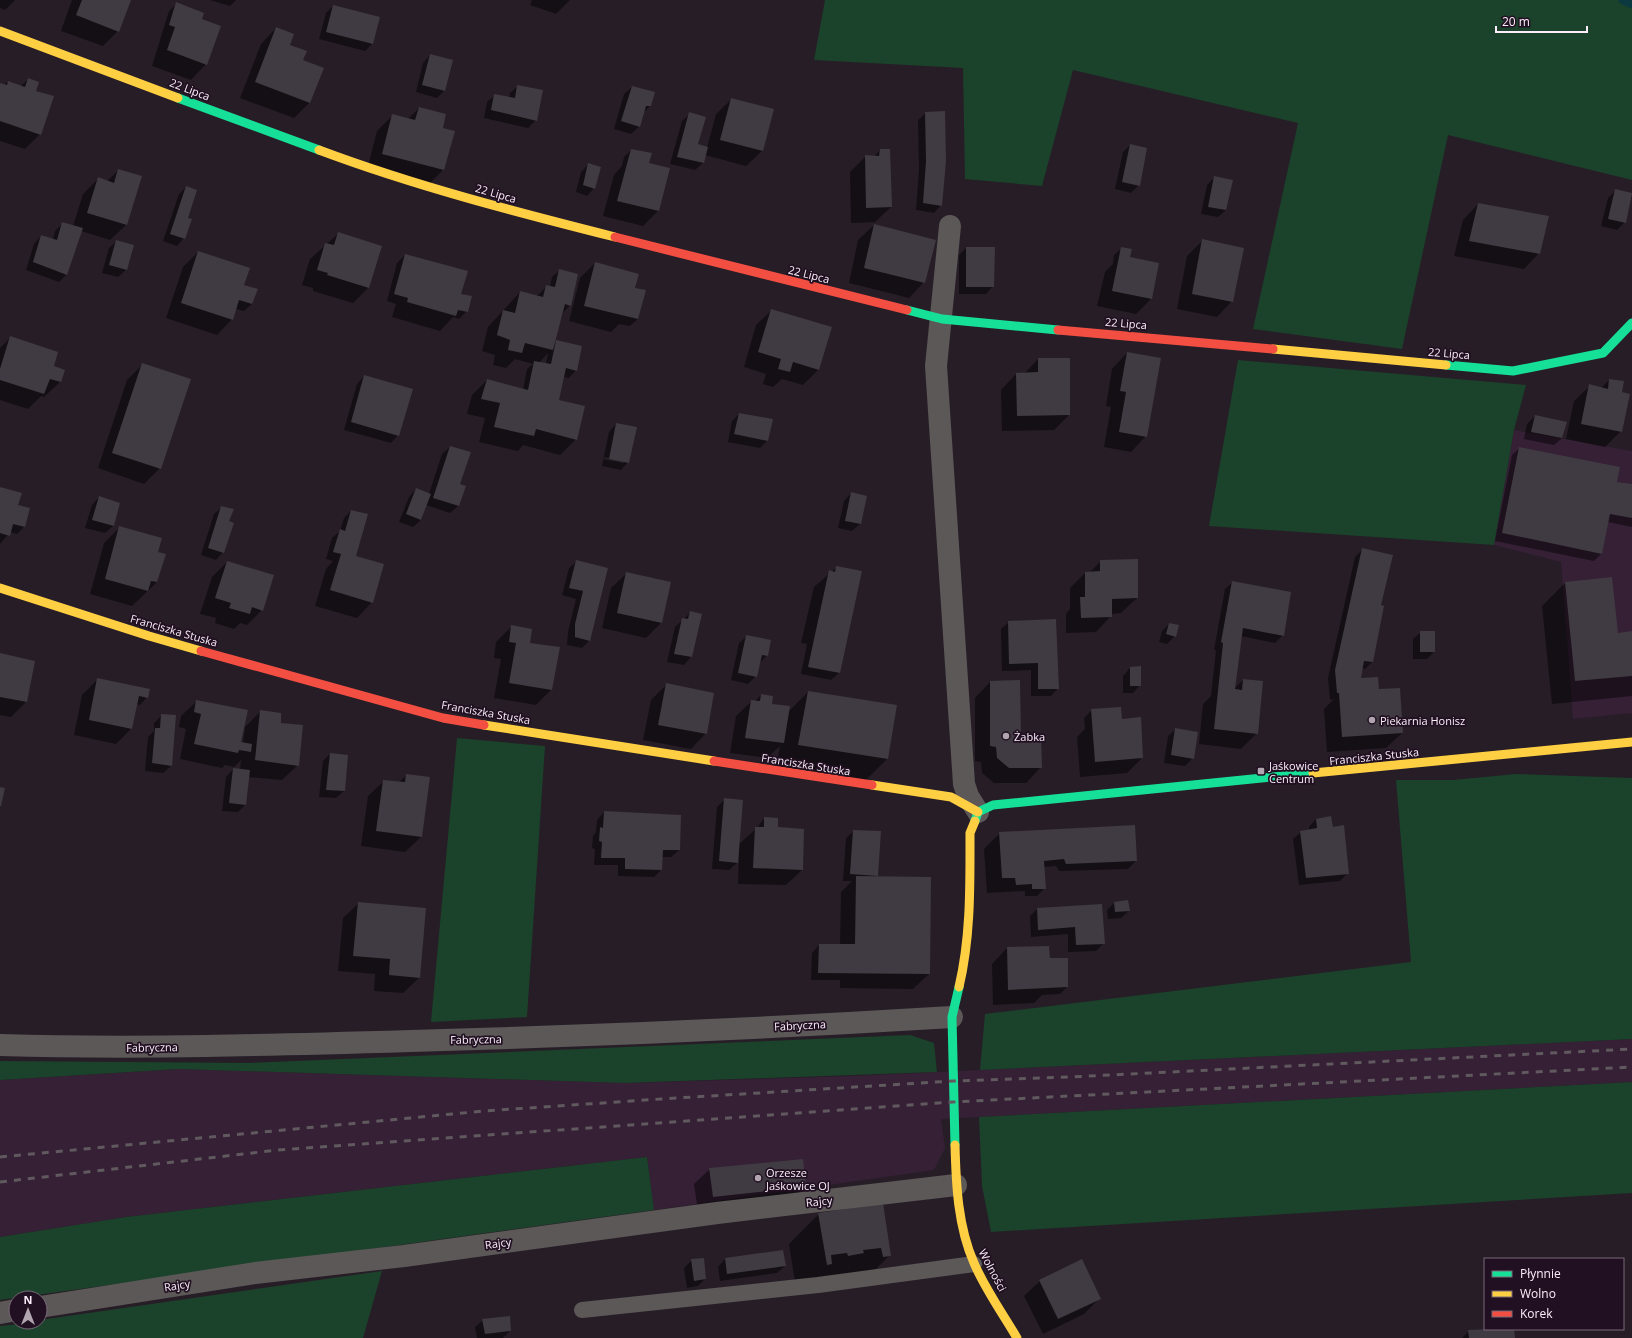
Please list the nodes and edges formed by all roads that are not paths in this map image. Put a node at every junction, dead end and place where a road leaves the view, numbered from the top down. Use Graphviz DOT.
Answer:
graph roads {
  1 [pos="0,31"];
  2 [pos="950,226"];
  3 [pos="942,319"];
  4 [pos="1632,323"];
  5 [pos="0,588"];
  6 [pos="1632,742"];
  7 [pos="978,812"];
  8 [pos="952,1017"];
  9 [pos="0,1045"];
  10 [pos="956,1185"];
  11 [pos="974,1264"];
  12 [pos="48,1306"];
  13 [pos="582,1310"];
  14 [pos="1017,1338"];
  1 -- 3 [label="street, 22 Lipca"];
  2 -- 3 [label="street"];
  3 -- 4 [label="street, 22 Lipca"];
  3 -- 7 [label="street"];
  5 -- 7 [label="street, Franciszka Stuska"];
  6 -- 7 [label="street, Franciszka Stuska"];
  7 -- 8 [label="street, Wolności"];
  8 -- 9 [label="street, Fabryczna"];
  8 -- 10 [label="street, Wolności"];
  10 -- 11 [label="street, Wolności"];
  10 -- 12 [label="street, Rajcy"];
  11 -- 13 [label="lane"];
  11 -- 14 [label="street, Wolności"];
}
